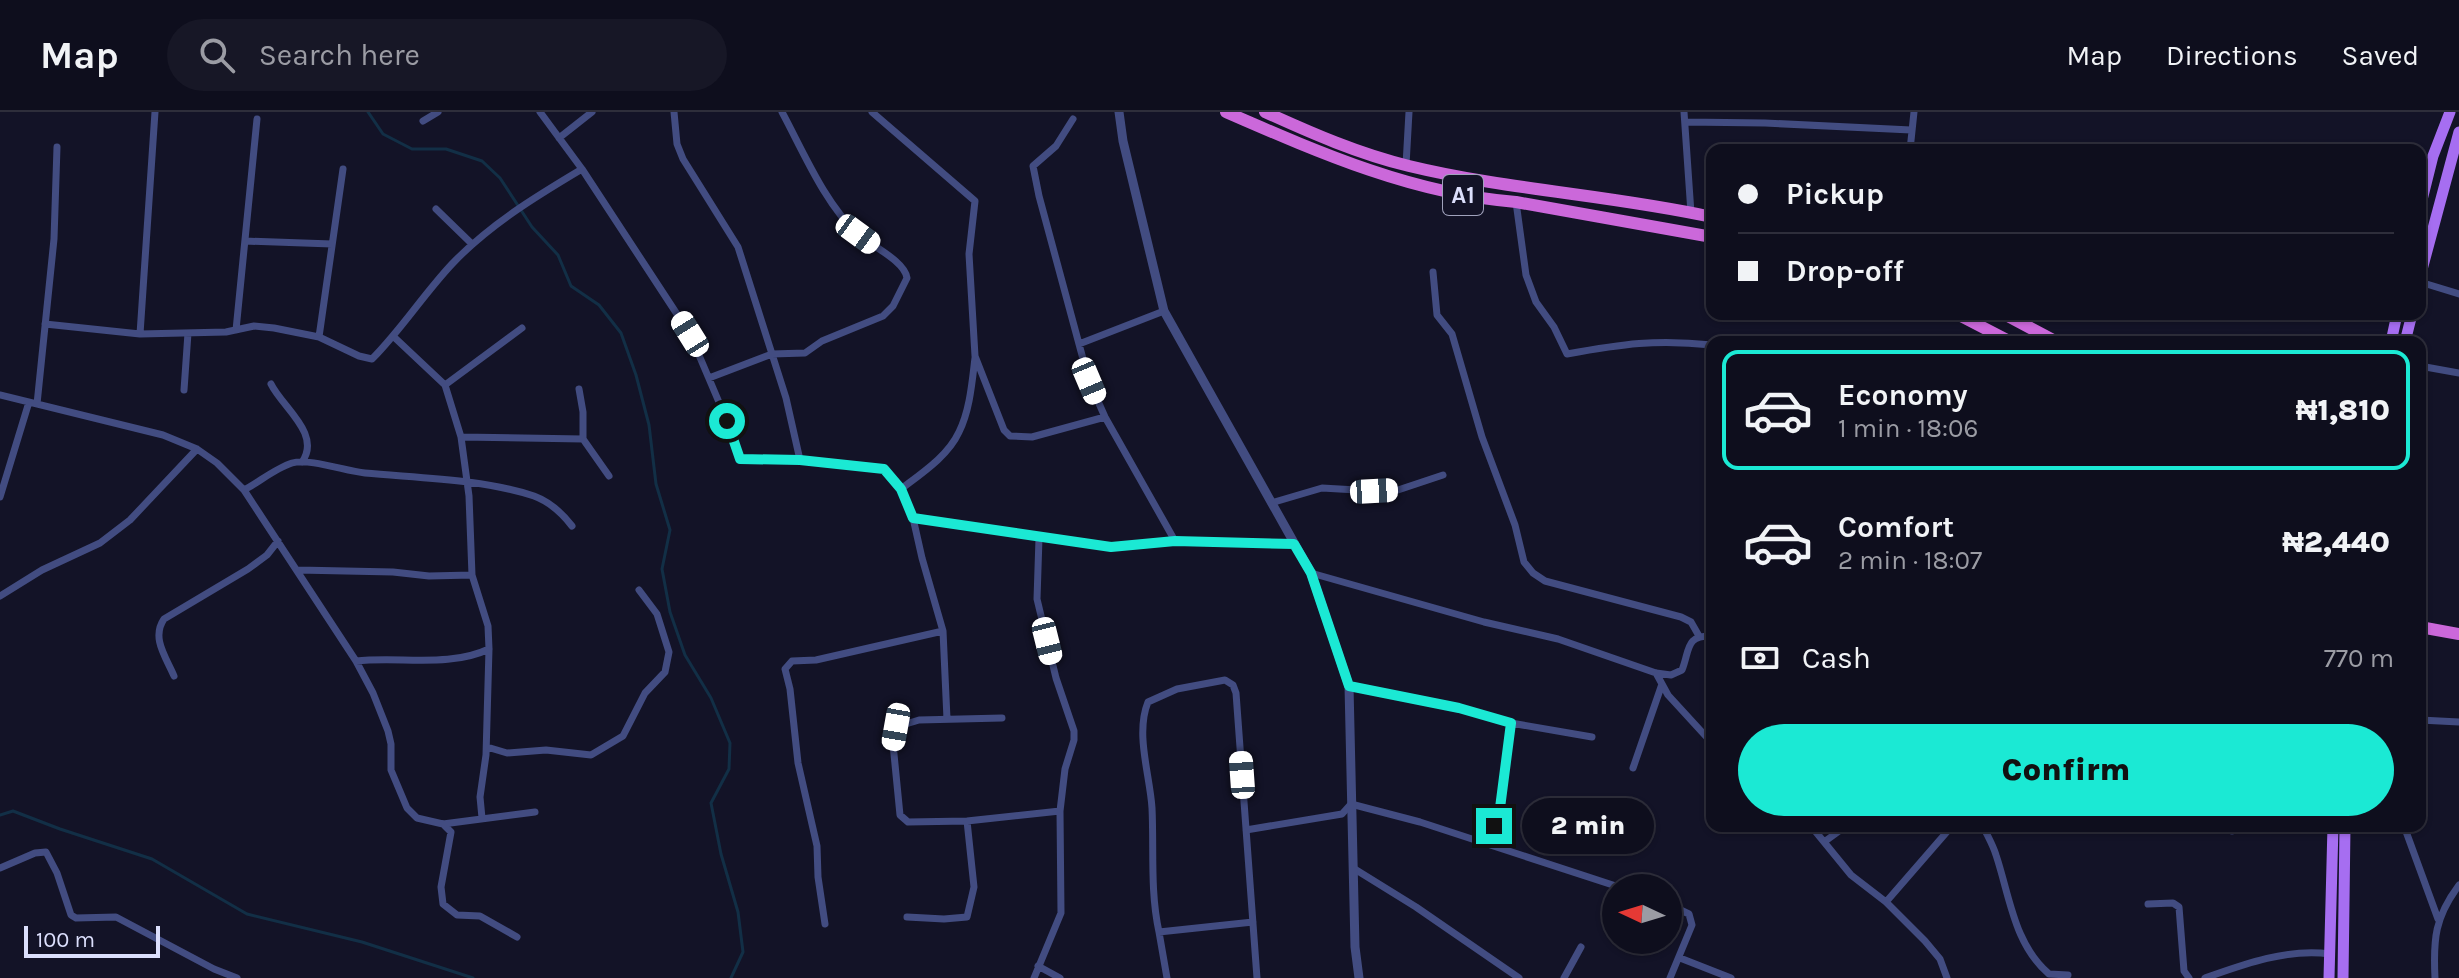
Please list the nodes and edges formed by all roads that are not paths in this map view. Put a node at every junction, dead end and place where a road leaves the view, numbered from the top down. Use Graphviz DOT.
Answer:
graph roads {
  1 [pos="155,112"];
  2 [pos="438,112"];
  3 [pos="540,112"];
  4 [pos="592,112"];
  5 [pos="674,112"];
  6 [pos="782,112"];
  7 [pos="872,112"];
  8 [pos="1119,112"];
  9 [pos="1226,112"];
  10 [pos="1265,112"];
  11 [pos="1409,112"];
  12 [pos="1684,112"];
  13 [pos="1914,112"];
  14 [pos="2450,112"];
  15 [pos="257,119"];
  16 [pos="1073,119"];
  17 [pos="423,121"];
  18 [pos="1686,122"];
  19 [pos="1911,130"];
  20 [pos="2459,132"];
  21 [pos="559,138"];
  22 [pos="1910,144"];
  23 [pos="57,147"];
  24 [pos="1406,165"];
  25 [pos="343,169"];
  26 [pos="582,169"];
  27 [pos="2426,184"];
  28 [pos="1516,202"];
  29 [pos="436,209"];
  30 [pos="1691,213"];
  31 [pos="1706,216"];
  32 [pos="1706,236"];
  33 [pos="245,241"];
  34 [pos="332,244"];
  35 [pos="472,244"];
  36 [pos="2426,257"];
  37 [pos="1433,272"];
  38 [pos="2426,282"];
  39 [pos="2459,294"];
  40 [pos="1164,311"];
  41 [pos="1964,320"];
  42 [pos="2015,320"];
  43 [pos="45,324"];
  44 [pos="522,328"];
  45 [pos="236,330"];
  46 [pos="188,333"];
  47 [pos="140,334"];
  48 [pos="1984,336"];
  49 [pos="2046,336"];
  50 [pos="319,337"];
  51 [pos="394,337"];
  52 [pos="1079,344"];
  53 [pos="1706,344"];
  54 [pos="772,354"];
  55 [pos="975,356"];
  56 [pos="2426,367"];
  57 [pos="2459,373"];
  58 [pos="709,378"];
  59 [pos="271,384"];
  60 [pos="445,385"];
  61 [pos="579,389"];
  62 [pos="184,390"];
  63 [pos="0,395"];
  64 [pos="33,403"];
  65 [pos="1105,417"];
  66 [pos="461,437"];
  67 [pos="583,439"];
  68 [pos="197,449"];
  69 [pos="800,460"];
  70 [pos="302,462"];
  71 [pos="1443,475"];
  72 [pos="609,476"];
  73 [pos="467,483"];
  74 [pos="901,489"];
  75 [pos="244,490"];
  76 [pos="0,497"];
  77 [pos="1271,503"];
  78 [pos="913,518"];
  79 [pos="572,526"];
  80 [pos="1039,538"];
  81 [pos="278,541"];
  82 [pos="1175,541"];
  83 [pos="1294,544"];
  84 [pos="298,570"];
  85 [pos="1311,573"];
  86 [pos="472,575"];
  87 [pos="639,590"];
  88 [pos="0,596"];
  89 [pos="2426,628"];
  90 [pos="943,631"];
  91 [pos="2459,634"];
  92 [pos="1699,636"];
  93 [pos="1706,636"];
  94 [pos="489,649"];
  95 [pos="356,661"];
  96 [pos="1656,673"];
  97 [pos="174,676"];
  98 [pos="1662,684"];
  99 [pos="1349,686"];
  100 [pos="1002,718"];
  101 [pos="947,719"];
  102 [pos="2426,720"];
  103 [pos="2459,722"];
  104 [pos="1511,723"];
  105 [pos="1706,736"];
  106 [pos="1592,737"];
  107 [pos="487,747"];
  108 [pos="1633,768"];
  109 [pos="1351,804"];
  110 [pos="1060,811"];
  111 [pos="535,812"];
  112 [pos="482,818"];
  113 [pos="967,821"];
  114 [pos="443,824"];
  115 [pos="1246,830"];
  116 [pos="1816,832"];
  117 [pos="1838,832"];
  118 [pos="1947,832"];
  119 [pos="1986,832"];
  120 [pos="2333,832"];
  121 [pos="2345,832"];
  122 [pos="2406,832"];
  123 [pos="1824,842"];
  124 [pos="1489,844"];
  125 [pos="0,868"];
  126 [pos="1353,868"];
  127 [pos="1602,881"];
  128 [pos="2459,885"];
  129 [pos="1886,902"];
  130 [pos="2148,904"];
  131 [pos="1682,911"];
  132 [pos="907,917"];
  133 [pos="2438,919"];
  134 [pos="1253,922"];
  135 [pos="825,924"];
  136 [pos="1159,932"];
  137 [pos="517,937"];
  138 [pos="1581,947"];
  139 [pos="1682,952"];
  140 [pos="1681,954"];
  141 [pos="2330,954"];
  142 [pos="1680,958"];
  143 [pos="1038,966"];
  144 [pos="2068,975"];
  145 [pos="237,978"];
  146 [pos="1034,978"];
  147 [pos="1060,978"];
  148 [pos="1167,978"];
  149 [pos="1257,978"];
  150 [pos="1359,978"];
  151 [pos="1519,978"];
  152 [pos="1564,978"];
  153 [pos="1670,978"];
  154 [pos="1731,978"];
  155 [pos="1947,978"];
  156 [pos="2189,978"];
  157 [pos="2205,978"];
  158 [pos="2329,978"];
  159 [pos="2343,978"];
  160 [pos="2435,978"];
  1 -- 47 [label="street"];
  2 -- 17 [label="street"];
  3 -- 21 [label="street"];
  4 -- 21 [label="street"];
  5 -- 54 [label="street"];
  6 -- 54 [label="street"];
  7 -- 55 [label="street"];
  8 -- 40 [label="street"];
  9 -- 28 [label="highway, A1"];
  10 -- 24 [label="highway, A1"];
  11 -- 24 [label="street"];
  12 -- 18 [label="street"];
  13 -- 19 [label="street"];
  14 -- 27 [label="main road"];
  15 -- 33 [label="street"];
  16 -- 52 [label="street"];
  18 -- 19 [label="street"];
  18 -- 30 [label="street"];
  19 -- 22 [label="street"];
  20 -- 36 [label="main road"];
  21 -- 26 [label="street"];
  23 -- 43 [label="street"];
  24 -- 30 [label="highway, A1"];
  25 -- 34 [label="street"];
  26 -- 35 [label="street"];
  26 -- 58 [label="street"];
  28 -- 32 [label="highway, A1"];
  28 -- 53 [label="street"];
  29 -- 35 [label="street"];
  30 -- 31 [label="highway, A1"];
  33 -- 34 [label="street"];
  33 -- 45 [label="street"];
  34 -- 50 [label="street"];
  35 -- 51 [label="street"];
  37 -- 92 [label="street"];
  38 -- 39 [label="street"];
  40 -- 52 [label="street"];
  40 -- 77 [label="street"];
  41 -- 48 [label="highway"];
  42 -- 49 [label="highway"];
  43 -- 47 [label="street"];
  43 -- 64 [label="street"];
  44 -- 60 [label="street"];
  45 -- 46 [label="street"];
  45 -- 50 [label="street"];
  46 -- 47 [label="street"];
  46 -- 62 [label="street"];
  50 -- 51 [label="street"];
  51 -- 60 [label="street"];
  52 -- 65 [label="street"];
  54 -- 58 [label="street"];
  54 -- 69 [label="street"];
  55 -- 65 [label="street"];
  55 -- 74 [label="street"];
  56 -- 57 [label="street"];
  58 -- 69 [label="street"];
  59 -- 70 [label="street"];
  60 -- 66 [label="street"];
  61 -- 67 [label="street"];
  63 -- 64 [label="street"];
  64 -- 68 [label="street"];
  64 -- 76 [label="street"];
  65 -- 82 [label="street"];
  66 -- 67 [label="street"];
  66 -- 73 [label="street"];
  67 -- 72 [label="street"];
  68 -- 75 [label="street"];
  68 -- 88 [label="street"];
  69 -- 74 [label="street"];
  70 -- 73 [label="street"];
  70 -- 75 [label="street"];
  71 -- 77 [label="street"];
  73 -- 79 [label="street"];
  73 -- 86 [label="street"];
  74 -- 78 [label="street"];
  75 -- 81 [label="street"];
  77 -- 83 [label="street"];
  78 -- 80 [label="street"];
  78 -- 90 [label="street"];
  80 -- 82 [label="street"];
  80 -- 110 [label="street"];
  81 -- 84 [label="street"];
  81 -- 97 [label="street"];
  82 -- 83 [label="street"];
  83 -- 85 [label="street"];
  84 -- 86 [label="street"];
  84 -- 95 [label="street"];
  85 -- 96 [label="street"];
  85 -- 99 [label="street"];
  86 -- 94 [label="street"];
  87 -- 107 [label="street"];
  89 -- 91 [label="highway"];
  90 -- 101 [label="street"];
  90 -- 135 [label="street"];
  92 -- 93 [label="street"];
  92 -- 96 [label="street"];
  94 -- 95 [label="street"];
  94 -- 107 [label="street"];
  95 -- 114 [label="street"];
  96 -- 98 [label="street"];
  98 -- 105 [label="street"];
  98 -- 108 [label="street"];
  99 -- 104 [label="street"];
  99 -- 109 [label="street"];
  100 -- 101 [label="street"];
  101 -- 113 [label="street"];
  102 -- 103 [label="street"];
  104 -- 106 [label="street"];
  104 -- 124 [label="street"];
  107 -- 112 [label="street"];
  109 -- 115 [label="street"];
  109 -- 124 [label="street"];
  109 -- 126 [label="street"];
  110 -- 113 [label="street"];
  110 -- 143 [label="street"];
  111 -- 112 [label="street"];
  112 -- 114 [label="street"];
  113 -- 132 [label="street"];
  114 -- 137 [label="street"];
  115 -- 134 [label="street"];
  115 -- 136 [label="street"];
  116 -- 123 [label="street"];
  117 -- 123 [label="street"];
  118 -- 129 [label="street"];
  119 -- 144 [label="street"];
  120 -- 141 [label="main road"];
  121 -- 159 [label="main road"];
  122 -- 133 [label="street"];
  123 -- 129 [label="street"];
  124 -- 127 [label="street"];
  125 -- 145 [label="street"];
  126 -- 150 [label="street"];
  126 -- 151 [label="street"];
  128 -- 133 [label="street"];
  129 -- 155 [label="street"];
  130 -- 156 [label="street"];
  131 -- 139 [label="street"];
  133 -- 160 [label="street"];
  134 -- 136 [label="street"];
  134 -- 149 [label="street"];
  136 -- 148 [label="street"];
  138 -- 152 [label="street"];
  140 -- 142 [label="street"];
  141 -- 157 [label="street"];
  141 -- 158 [label="main road"];
  142 -- 153 [label="street"];
  142 -- 154 [label="street"];
  143 -- 146 [label="street"];
  143 -- 147 [label="street"];
}
